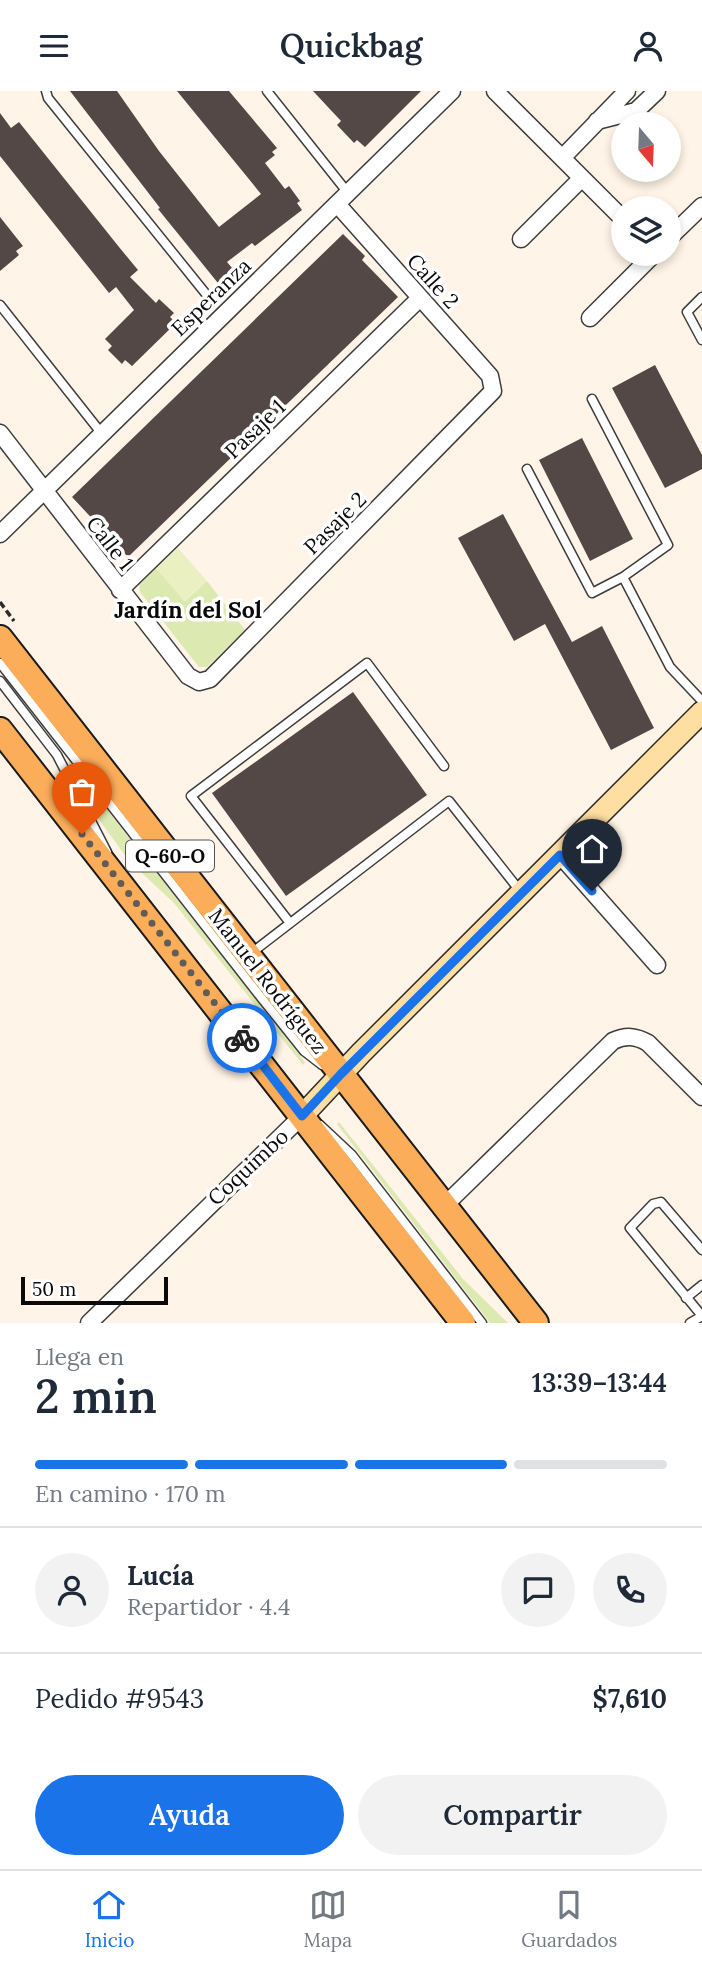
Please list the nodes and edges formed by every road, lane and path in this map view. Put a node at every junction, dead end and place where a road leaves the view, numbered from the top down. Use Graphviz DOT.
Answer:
graph roads {
  1 [pos="46,91"];
  2 [pos="267,91"];
  3 [pos="452,91"];
  4 [pos="495,91"];
  5 [pos="627,91"];
  6 [pos="657,91"];
  7 [pos="597,121"];
  8 [pos="562,158"];
  9 [pos="582,178"];
  10 [pos="343,198"];
  11 [pos="702,206"];
  12 [pos="611,207"];
  13 [pos="681,226"];
  14 [pos="521,239"];
  15 [pos="642,266"];
  16 [pos="206,294"];
  17 [pos="702,297"];
  18 [pos="420,298"];
  19 [pos="0,305"];
  20 [pos="590,318"];
  21 [pos="702,340"];
  22 [pos="494,387"];
  23 [pos="592,398"];
  24 [pos="0,433"];
  25 [pos="102,434"];
  26 [pos="527,469"];
  27 [pos="44,491"];
  28 [pos="0,534"];
  29 [pos="623,577"];
  30 [pos="120,590"];
  31 [pos="0,638"];
  32 [pos="0,663"];
  33 [pos="0,681"];
  34 [pos="199,682"];
  35 [pos="702,701"];
  36 [pos="702,712"];
  37 [pos="0,730"];
  38 [pos="444,766"];
  39 [pos="560,855"];
  40 [pos="114,875"];
  41 [pos="522,893"];
  42 [pos="290,923"];
  43 [pos="248,956"];
  44 [pos="657,965"];
  45 [pos="341,1074"];
  46 [pos="702,1097"];
  47 [pos="302,1116"];
  48 [pos="444,1206"];
  49 [pos="702,1250"];
  50 [pos="702,1285"];
  51 [pos="516,1297"];
  52 [pos="686,1298"];
  53 [pos="702,1316"];
  54 [pos="89,1323"];
  55 [pos="463,1323"];
  56 [pos="482,1323"];
  57 [pos="530,1323"];
  58 [pos="536,1323"];
  59 [pos="690,1323"];
  1 -- 16 [label="lane"];
  2 -- 10 [label="lane"];
  3 -- 10 [label="street, Esperanza"];
  4 -- 8 [label="street"];
  5 -- 7 [label="street"];
  6 -- 7 [label="street"];
  7 -- 8 [label="street"];
  8 -- 9 [label="street"];
  9 -- 12 [label="street"];
  9 -- 14 [label="street"];
  10 -- 18 [label="street, Calle 2"];
  10 -- 25 [label="street, Esperanza"];
  11 -- 13 [label="street"];
  15 -- 20 [label="street"];
  17 -- 21 [label="lane"];
  18 -- 22 [label="street, Calle 2"];
  18 -- 30 [label="street, Pasaje 1"];
  19 -- 25 [label="lane"];
  22 -- 34 [label="street, Pasaje 2"];
  23 -- 29 [label="lane"];
  24 -- 27 [label="street, Calle 1"];
  25 -- 27 [label="street, Esperanza"];
  26 -- 29 [label="lane"];
  27 -- 28 [label="street, Esperanza"];
  27 -- 30 [label="street, Calle 1"];
  29 -- 35 [label="lane"];
  30 -- 34 [label="street, Calle 1"];
  31 -- 43 [label="main road, Manuel Rodríguez / Q-60-O"];
  32 -- 45 [label="lane"];
  33 -- 40 [label="lane"];
  36 -- 39 [label="street, Coquimbo"];
  37 -- 40 [label="main road, Q-60-O"];
  38 -- 42 [label="lane"];
  39 -- 41 [label="street, Coquimbo"];
  39 -- 44 [label="street"];
  40 -- 47 [label="main road, Q-60-O"];
  41 -- 42 [label="lane"];
  41 -- 45 [label="street, Coquimbo"];
  42 -- 43 [label="lane"];
  43 -- 45 [label="main road, Manuel Rodríguez / Q-60-O"];
  45 -- 47 [label="street, Coquimbo"];
  45 -- 48 [label="main road, Manuel Rodríguez / Q-60-O"];
  46 -- 48 [label="street"];
  47 -- 54 [label="street, Coquimbo"];
  47 -- 55 [label="main road, Q-60-O"];
  47 -- 56 [label="lane"];
  48 -- 51 [label="main road, Manuel Rodríguez / Q-60-O"];
  49 -- 52 [label="lane"];
  50 -- 52 [label="lane"];
  51 -- 57 [label="lane"];
  51 -- 58 [label="main road, Manuel Rodríguez / Q-60-O"];
  52 -- 53 [label="lane"];
  53 -- 59 [label="lane"];
}
